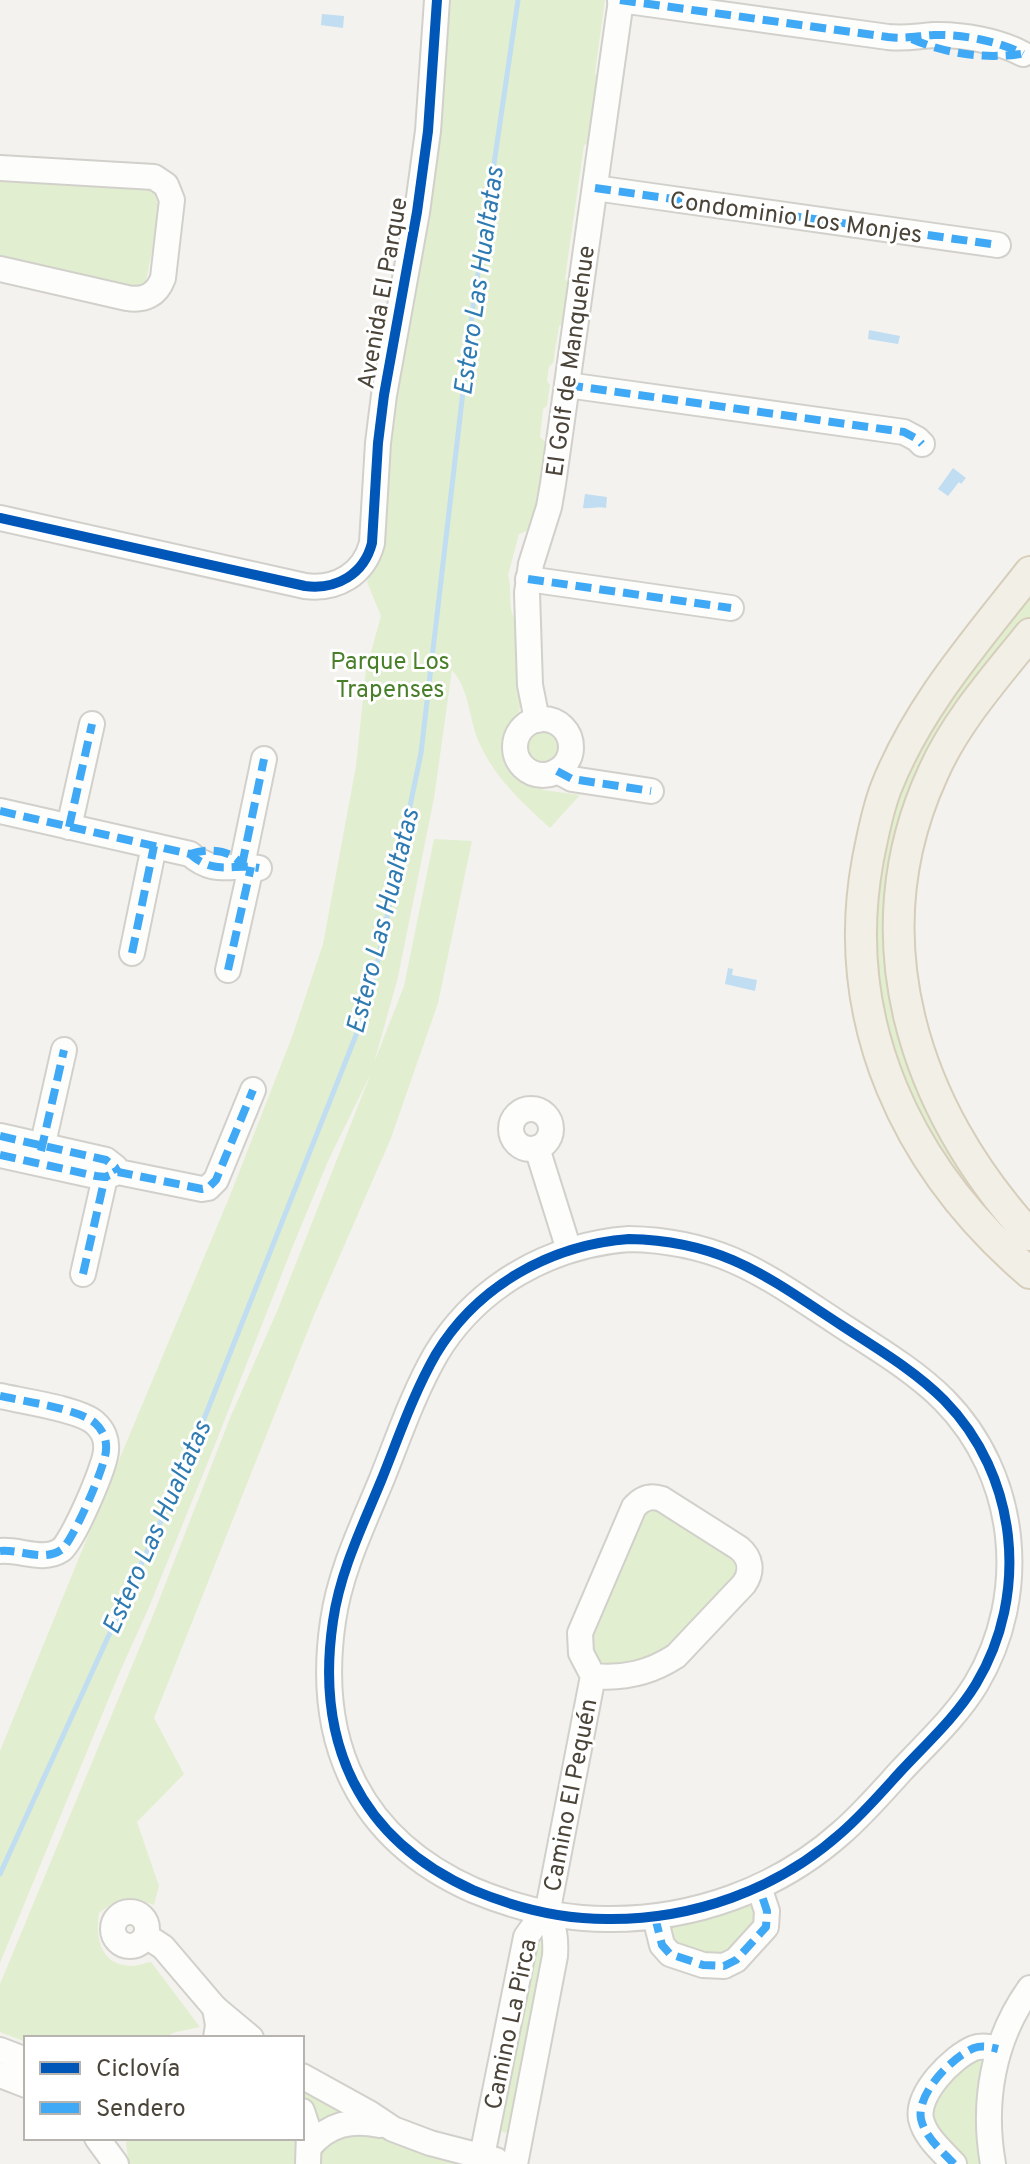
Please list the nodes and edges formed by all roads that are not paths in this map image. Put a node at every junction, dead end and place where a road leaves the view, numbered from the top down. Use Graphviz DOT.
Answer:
graph roads {
  1 [pos="437,0"];
  2 [pos="620,0"];
  3 [pos="1026,55"];
  4 [pos="0,168"];
  5 [pos="595,188"];
  6 [pos="998,245"];
  7 [pos="0,269"];
  8 [pos="567,385"];
  9 [pos="922,444"];
  10 [pos="0,518"];
  11 [pos="1030,572"];
  12 [pos="528,579"];
  13 [pos="731,608"];
  14 [pos="1030,634"];
  15 [pos="537,720"];
  16 [pos="92,724"];
  17 [pos="264,759"];
  18 [pos="557,771"];
  19 [pos="651,791"];
  20 [pos="0,811"];
  21 [pos="69,827"];
  22 [pos="154,846"];
  23 [pos="251,867"];
  24 [pos="132,953"];
  25 [pos="228,970"];
  26 [pos="64,1050"];
  27 [pos="253,1090"];
  28 [pos="0,1136"];
  29 [pos="537,1148"];
  30 [pos="40,1154"];
  31 [pos="0,1155"];
  32 [pos="112,1174"];
  33 [pos="991,1189"];
  34 [pos="959,1202"];
  35 [pos="1030,1235"];
  36 [pos="569,1250"];
  37 [pos="1030,1273"];
  38 [pos="83,1274"];
  39 [pos="0,1396"];
  40 [pos="1020,1543"];
  41 [pos="0,1551"];
  42 [pos="593,1676"];
  43 [pos="759,1887"];
  44 [pos="547,1914"];
  45 [pos="655,1917"];
  46 [pos="146,1936"];
  47 [pos="1030,1988"];
  48 [pos="215,2008"];
  49 [pos="216,2036"];
  50 [pos="249,2036"];
  51 [pos="998,2049"];
  52 [pos="0,2050"];
  53 [pos="24,2059"];
  54 [pos="0,2075"];
  55 [pos="304,2077"];
  56 [pos="24,2084"];
  57 [pos="304,2117"];
  58 [pos="393,2129"];
  59 [pos="99,2140"];
  60 [pos="117,2140"];
  61 [pos="309,2155"];
  62 [pos="482,2156"];
  63 [pos="117,2164"];
  64 [pos="514,2164"];
  65 [pos="954,2164"];
  66 [pos="993,2164"];
  1 -- 10 [label="street, Avenida El Parque"];
  2 -- 3 [label="street"];
  2 -- 5 [label="street, El Golf de Manquehue"];
  4 -- 7 [label="street"];
  5 -- 6 [label="street, Condominio Los Monjes"];
  5 -- 8 [label="street, El Golf de Manquehue"];
  8 -- 9 [label="street"];
  8 -- 12 [label="street, El Golf de Manquehue"];
  11 -- 34 [label="main road"];
  12 -- 13 [label="street"];
  12 -- 15 [label="street, El Golf de Manquehue"];
  14 -- 33 [label="main road"];
  15 -- 18 [label="street"];
  15 -- 18 [label="street"];
  16 -- 21 [label="street"];
  17 -- 23 [label="street"];
  18 -- 19 [label="street"];
  20 -- 21 [label="street"];
  21 -- 22 [label="street"];
  22 -- 23 [label="street"];
  22 -- 24 [label="street"];
  23 -- 25 [label="street"];
  26 -- 30 [label="street"];
  27 -- 32 [label="street"];
  28 -- 30 [label="street"];
  29 -- 36 [label="street"];
  30 -- 31 [label="street"];
  30 -- 32 [label="street"];
  32 -- 38 [label="street"];
  33 -- 34 [label="main road"];
  33 -- 35 [label="main road"];
  34 -- 37 [label="main road"];
  36 -- 40 [label="street"];
  36 -- 44 [label="street"];
  39 -- 41 [label="street"];
  40 -- 43 [label="street"];
  42 -- 42 [label="street, Camino El Pequén"];
  42 -- 44 [label="street, Camino El Pequén"];
  43 -- 45 [label="street"];
  43 -- 45 [label="street"];
  44 -- 45 [label="street"];
  44 -- 62 [label="street, Camino La Pirca"];
  44 -- 64 [label="street, Camino La Pirca"];
  46 -- 48 [label="street"];
  47 -- 51 [label="street"];
  48 -- 49 [label="street"];
  48 -- 50 [label="street"];
  51 -- 65 [label="street"];
  51 -- 66 [label="street"];
  52 -- 53 [label="street"];
  54 -- 56 [label="street"];
  55 -- 58 [label="street"];
  57 -- 61 [label="street"];
  58 -- 61 [label="street"];
  58 -- 62 [label="street"];
  59 -- 63 [label="street"];
  60 -- 63 [label="street"];
  62 -- 64 [label="street"];
}
